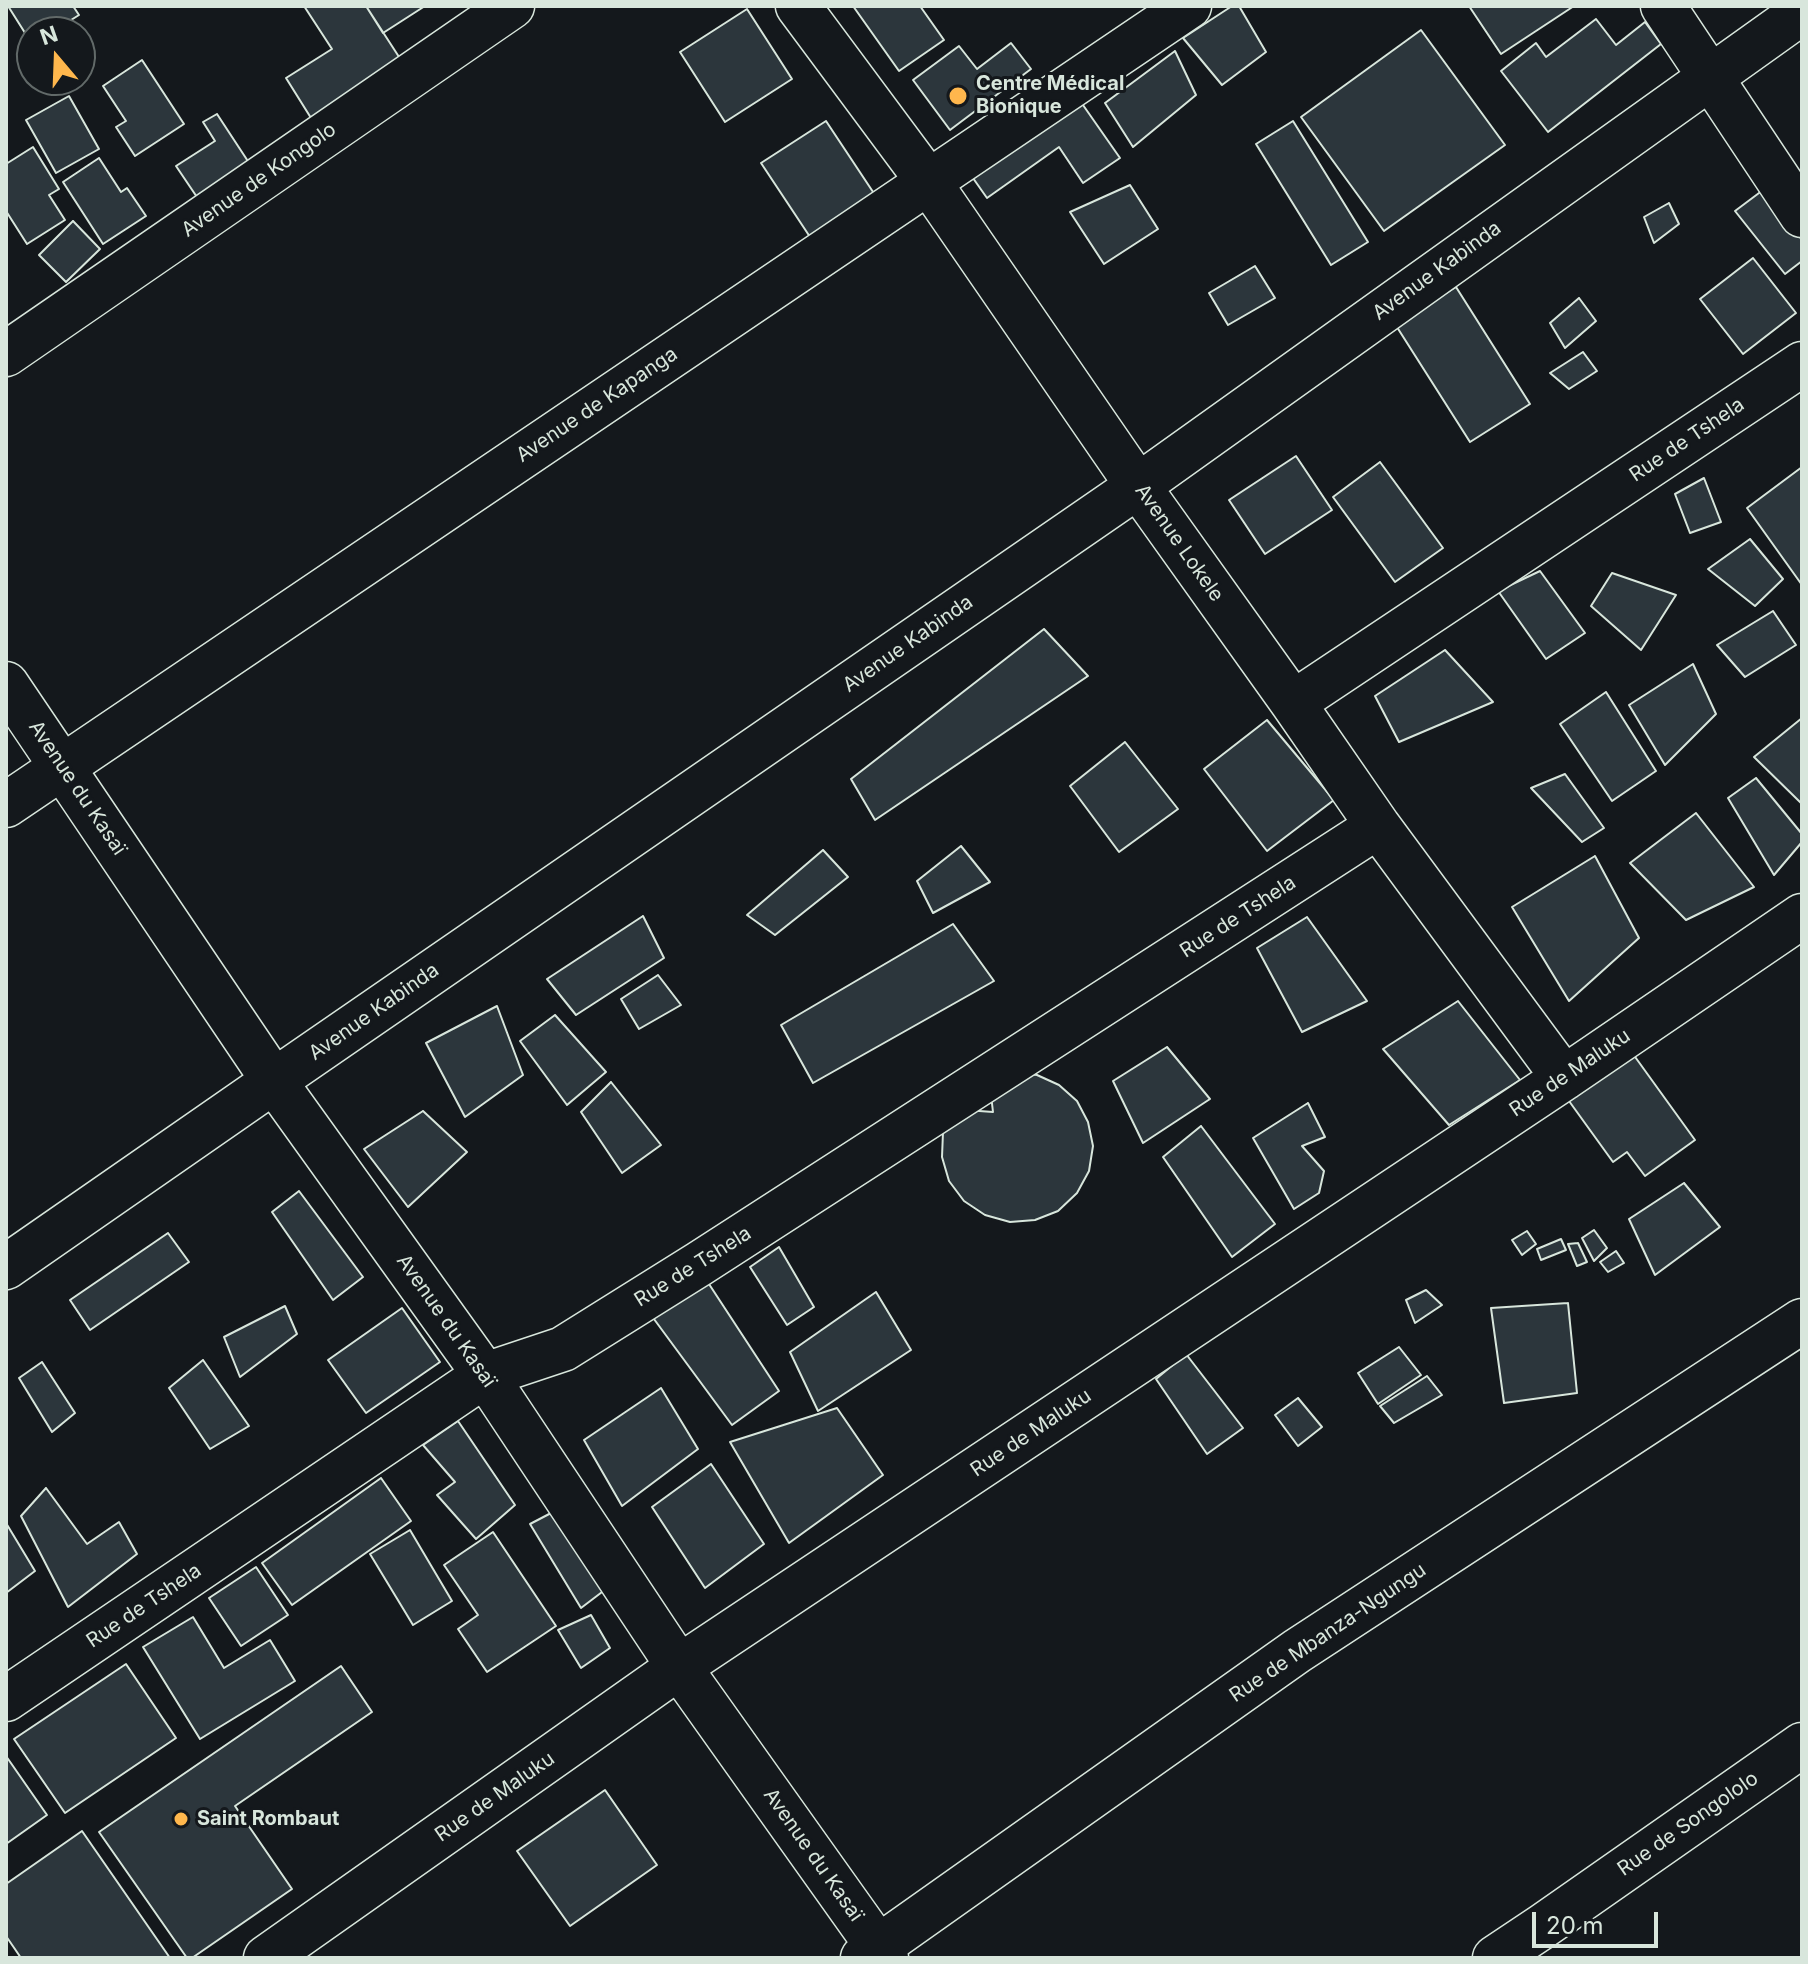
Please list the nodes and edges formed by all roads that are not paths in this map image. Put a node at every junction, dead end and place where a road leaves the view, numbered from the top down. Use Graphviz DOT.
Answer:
graph roads {
  1 [pos="512,6"];
  2 [pos="798,6"];
  3 [pos="1189,6"];
  4 [pos="1663,6"];
  5 [pos="1802,12"];
  6 [pos="1709,76"];
  7 [pos="928,181"];
  8 [pos="1802,215"];
  9 [pos="6,354"];
  10 [pos="1802,364"];
  11 [pos="1138,486"];
  12 [pos="6,684"];
  13 [pos="1293,703"];
  14 [pos="62,766"];
  15 [pos="6,805"];
  16 [pos="1378,826"];
  17 [pos="1802,916"];
  18 [pos="1564,1078"];
  19 [pos="274,1081"];
  20 [pos="6,1267"];
  21 [pos="1802,1321"];
  22 [pos="485,1375"];
  23 [pos="679,1667"];
  24 [pos="6,1699"];
  25 [pos="1802,1745"];
  26 [pos="876,1954"];
  27 [pos="266,1958"];
  28 [pos="1495,1958"];
  1 -- 9 [label="street, Avenue de Kongolo"];
  2 -- 7 [label="street, Avenue Lokele"];
  3 -- 7 [label="street, Avenue de Kapanga"];
  4 -- 6 [label="street"];
  5 -- 6 [label="street, Avenue Kabinda"];
  6 -- 8 [label="street"];
  6 -- 11 [label="street, Avenue Kabinda"];
  7 -- 11 [label="street, Avenue Lokele"];
  7 -- 14 [label="street, Avenue de Kapanga"];
  10 -- 13 [label="street, Rue de Tshela"];
  11 -- 13 [label="street, Avenue Lokele"];
  11 -- 19 [label="street, Avenue Kabinda"];
  12 -- 14 [label="street, Avenue du Kasaï"];
  13 -- 16 [label="street, Avenue Lokele"];
  14 -- 15 [label="street, Avenue de Kapanga"];
  14 -- 19 [label="street, Avenue du Kasaï"];
  16 -- 18 [label="street, Avenue Lokele"];
  16 -- 22 [label="street, Rue de Tshela"];
  17 -- 18 [label="street, Rue de Maluku"];
  18 -- 23 [label="street, Rue de Maluku"];
  19 -- 20 [label="street, Avenue Kabinda"];
  19 -- 22 [label="street, Avenue du Kasaï"];
  21 -- 26 [label="street, Rue de Mbanza-Ngungu"];
  22 -- 23 [label="street, Avenue du Kasaï"];
  22 -- 24 [label="street, Rue de Tshela"];
  23 -- 26 [label="street, Avenue du Kasaï"];
  23 -- 27 [label="street, Rue de Maluku"];
  25 -- 28 [label="street, Rue de Songololo"];
}
